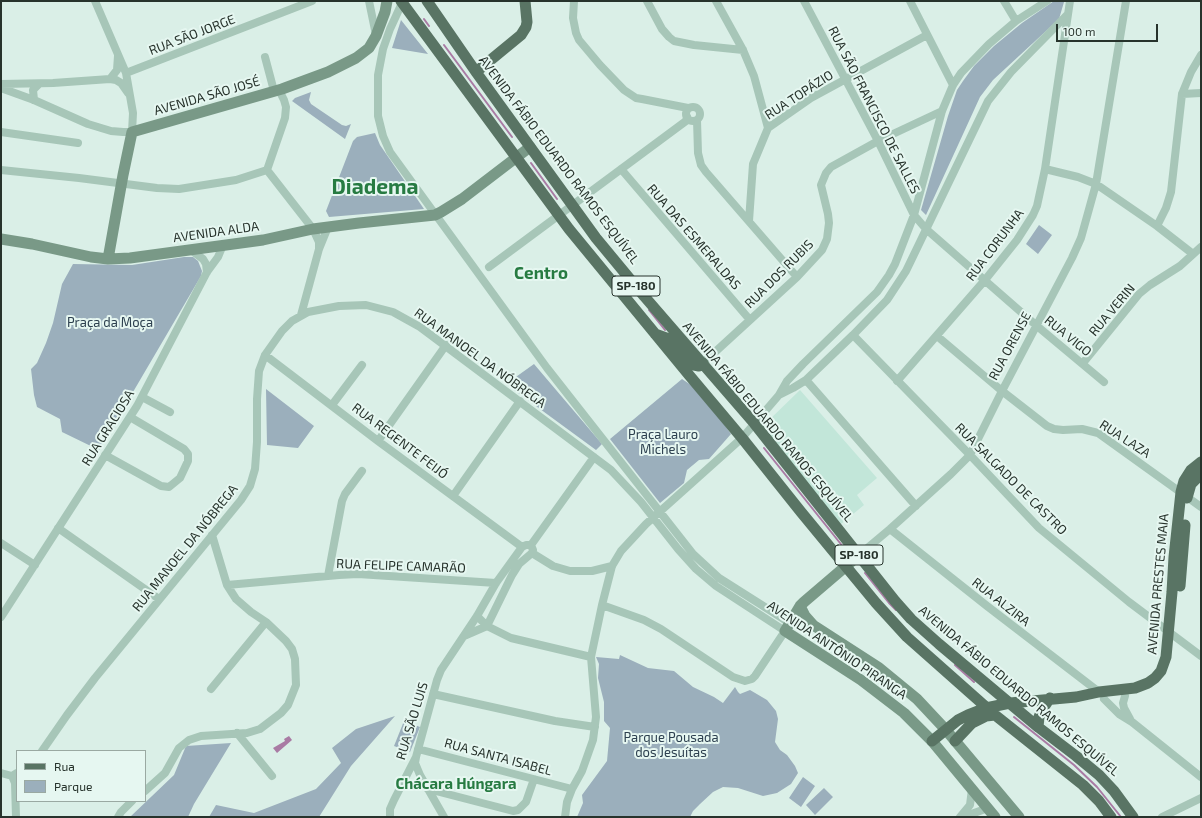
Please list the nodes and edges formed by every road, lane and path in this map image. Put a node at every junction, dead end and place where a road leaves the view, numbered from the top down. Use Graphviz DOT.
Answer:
graph roads {
  1 [pos="95,1"];
  2 [pos="312,1"];
  3 [pos="369,1"];
  4 [pos="387,1"];
  5 [pos="426,1"];
  6 [pos="525,1"];
  7 [pos="574,1"];
  8 [pos="647,1"];
  9 [pos="716,1"];
  10 [pos="804,1"];
  11 [pos="910,1"];
  12 [pos="1004,1"];
  13 [pos="1046,1"];
  14 [pos="1070,1"];
  15 [pos="1126,1"];
  16 [pos="401,2"];
  17 [pos="1067,15"];
  18 [pos="1016,21"];
  19 [pos="927,35"];
  20 [pos="376,36"];
  21 [pos="743,50"];
  22 [pos="118,55"];
  23 [pos="1201,55"];
  24 [pos="266,57"];
  25 [pos="476,72"];
  26 [pos="126,73"];
  27 [pos="110,79"];
  28 [pos="845,79"];
  29 [pos="1,84"];
  30 [pos="39,84"];
  31 [pos="953,85"];
  32 [pos="1,88"];
  33 [pos="277,90"];
  34 [pos="1201,93"];
  35 [pos="129,94"];
  36 [pos="1182,94"];
  37 [pos="34,100"];
  38 [pos="688,108"];
  39 [pos="942,111"];
  40 [pos="687,118"];
  41 [pos="697,120"];
  42 [pos="768,128"];
  43 [pos="1,132"];
  44 [pos="132,132"];
  45 [pos="878,141"];
  46 [pos="78,143"];
  47 [pos="530,147"];
  48 [pos="516,158"];
  49 [pos="621,168"];
  50 [pos="1044,169"];
  51 [pos="1,170"];
  52 [pos="267,170"];
  53 [pos="122,184"];
  54 [pos="1096,184"];
  55 [pos="572,205"];
  56 [pos="435,215"];
  57 [pos="914,215"];
  58 [pos="558,216"];
  59 [pos="749,221"];
  60 [pos="1157,226"];
  61 [pos="328,227"];
  62 [pos="314,229"];
  63 [pos="926,229"];
  64 [pos="1,239"];
  65 [pos="223,246"];
  66 [pos="1201,246"];
  67 [pos="319,249"];
  68 [pos="191,250"];
  69 [pos="1193,254"];
  70 [pos="108,259"];
  71 [pos="489,267"];
  72 [pos="207,272"];
  73 [pos="797,277"];
  74 [pos="985,280"];
  75 [pos="301,315"];
  76 [pos="750,320"];
  77 [pos="1037,326"];
  78 [pos="655,334"];
  79 [pos="853,335"];
  80 [pos="937,336"];
  81 [pos="446,345"];
  82 [pos="265,354"];
  83 [pos="806,361"];
  84 [pos="1083,363"];
  85 [pos="703,364"];
  86 [pos="362,365"];
  87 [pos="815,370"];
  88 [pos="806,380"];
  89 [pos="897,381"];
  90 [pos="1104,382"];
  91 [pos="1002,391"];
  92 [pos="779,395"];
  93 [pos="142,397"];
  94 [pos="520,401"];
  95 [pos="332,405"];
  96 [pos="170,412"];
  97 [pos="130,417"];
  98 [pos="754,423"];
  99 [pos="742,438"];
  100 [pos="378,441"];
  101 [pos="970,454"];
  102 [pos="105,455"];
  103 [pos="594,457"];
  104 [pos="1201,462"];
  105 [pos="362,471"];
  106 [pos="1201,474"];
  107 [pos="1184,494"];
  108 [pos="454,496"];
  109 [pos="916,506"];
  110 [pos="1201,507"];
  111 [pos="656,515"];
  112 [pos="58,528"];
  113 [pos="890,529"];
  114 [pos="212,535"];
  115 [pos="1,543"];
  116 [pos="522,547"];
  117 [pos="531,549"];
  118 [pos="859,555"];
  119 [pos="35,565"];
  120 [pos="612,566"];
  121 [pos="845,567"];
  122 [pos="328,576"];
  123 [pos="496,582"];
  124 [pos="227,585"];
  125 [pos="504,590"];
  126 [pos="159,599"];
  127 [pos="602,605"];
  128 [pos="800,606"];
  129 [pos="477,616"];
  130 [pos="1,617"];
  131 [pos="266,622"];
  132 [pos="487,626"];
  133 [pos="788,627"];
  134 [pos="1172,634"];
  135 [pos="464,636"];
  136 [pos="1201,656"];
  137 [pos="591,657"];
  138 [pos="211,689"];
  139 [pos="433,694"];
  140 [pos="1104,694"];
  141 [pos="1125,696"];
  142 [pos="1050,698"];
  143 [pos="1010,703"];
  144 [pos="986,708"];
  145 [pos="999,719"];
  146 [pos="1132,722"];
  147 [pos="595,727"];
  148 [pos="1038,727"];
  149 [pos="946,730"];
  150 [pos="237,733"];
  151 [pos="932,741"];
  152 [pos="955,741"];
  153 [pos="43,750"];
  154 [pos="417,753"];
  155 [pos="1,773"];
  156 [pos="15,774"];
  157 [pos="272,776"];
  158 [pos="1201,777"];
  159 [pos="534,778"];
  160 [pos="972,788"];
  161 [pos="428,789"];
  162 [pos="572,789"];
  163 [pos="146,790"];
  164 [pos="1201,799"];
  165 [pos="131,802"];
  166 [pos="988,808"];
  167 [pos="16,817"];
  168 [pos="118,817"];
  169 [pos="390,817"];
  170 [pos="444,817"];
  171 [pos="566,817"];
  172 [pos="961,817"];
  173 [pos="996,817"];
  174 [pos="1017,817"];
  175 [pos="1111,817"];
  176 [pos="1133,817"];
  177 [pos="1162,817"];
  1 -- 22 [label="street"];
  2 -- 26 [label="street, RUA SÃO JORGE"];
  3 -- 20 [label="street"];
  4 -- 20 [label="main road, AVENIDA SÃO JOSÉ"];
  5 -- 25 [label="main road, AVENIDA FÁBIO EDUARDO RAMOS ESQUÍVEL"];
  6 -- 25 [label="main road"];
  7 -- 38 [label="street"];
  8 -- 21 [label="street"];
  9 -- 21 [label="street"];
  10 -- 28 [label="street, RUA SÃO FRANCISCO DE SALLES"];
  11 -- 19 [label="street"];
  12 -- 18 [label="street"];
  13 -- 18 [label="street"];
  14 -- 17 [label="street, RUA CORUNHA"];
  15 -- 54 [label="street, RUA ORENSE"];
  16 -- 48 [label="main road, SP-180"];
  16 -- 56 [label="street, AVENIDA ANTÔNIO PIRANGA"];
  17 -- 50 [label="street, RUA CORUNHA"];
  17 -- 63 [label="street"];
  18 -- 31 [label="street"];
  19 -- 28 [label="street, RUA TOPÁZIO"];
  19 -- 31 [label="street"];
  20 -- 33 [label="main road, AVENIDA SÃO JOSÉ"];
  21 -- 42 [label="street"];
  22 -- 26 [label="street"];
  22 -- 27 [label="street"];
  23 -- 36 [label="street"];
  24 -- 33 [label="street"];
  25 -- 47 [label="main road, AVENIDA FÁBIO EDUARDO RAMOS ESQUÍVEL / SP-180"];
  26 -- 35 [label="street"];
  27 -- 30 [label="street"];
  27 -- 35 [label="street"];
  28 -- 42 [label="street, RUA TOPÁZIO"];
  28 -- 45 [label="street, RUA SÃO FRANCISCO DE SALLES"];
  29 -- 30 [label="street"];
  30 -- 37 [label="street"];
  31 -- 39 [label="street"];
  32 -- 37 [label="street, AVENIDA SÃO JOSÉ"];
  33 -- 44 [label="main road, AVENIDA SÃO JOSÉ"];
  33 -- 52 [label="street"];
  34 -- 36 [label="street"];
  35 -- 44 [label="street"];
  36 -- 60 [label="street"];
  37 -- 44 [label="street, AVENIDA SÃO JOSÉ"];
  38 -- 40 [label="street"];
  38 -- 41 [label="street"];
  39 -- 45 [label="street, RUA DOS RUBIS"];
  39 -- 57 [label="street"];
  40 -- 41 [label="street"];
  40 -- 49 [label="street"];
  41 -- 59 [label="street"];
  42 -- 59 [label="street, RUA TOPÁZIO"];
  43 -- 46 [label="street"];
  44 -- 53 [label="main road"];
  45 -- 57 [label="street, RUA SÃO FRANCISCO DE SALLES"];
  45 -- 73 [label="street, RUA DOS RUBIS"];
  47 -- 48 [label="main road"];
  47 -- 55 [label="main road, AVENIDA FÁBIO EDUARDO RAMOS ESQUÍVEL / SP-180"];
  48 -- 56 [label="main road"];
  48 -- 58 [label="main road, SP-180"];
  49 -- 55 [label="street"];
  49 -- 76 [label="street, RUA DAS ESMERALDAS"];
  50 -- 54 [label="street"];
  50 -- 74 [label="street, RUA CORUNHA"];
  51 -- 53 [label="street"];
  52 -- 53 [label="street"];
  52 -- 62 [label="street"];
  53 -- 70 [label="main road"];
  54 -- 60 [label="street"];
  54 -- 77 [label="street, RUA ORENSE"];
  55 -- 58 [label="street"];
  55 -- 85 [label="main road, AVENIDA FÁBIO EDUARDO RAMOS ESQUÍVEL / SP-180"];
  56 -- 61 [label="main road, AVENIDA ALDA"];
  56 -- 111 [label="street, AVENIDA ANTÔNIO PIRANGA"];
  57 -- 63 [label="street, RUA SÃO FRANCISCO DE SALLES"];
  57 -- 83 [label="street"];
  58 -- 71 [label="street"];
  58 -- 78 [label="main road, SP-180"];
  59 -- 73 [label="street"];
  60 -- 69 [label="street"];
  61 -- 62 [label="main road, AVENIDA ALDA"];
  61 -- 67 [label="street"];
  62 -- 65 [label="main road, AVENIDA ALDA"];
  62 -- 67 [label="street"];
  63 -- 74 [label="street, RUA VIGO"];
  63 -- 79 [label="street"];
  64 -- 70 [label="main road, AVENIDA ALDA"];
  65 -- 68 [label="main road, AVENIDA ALDA"];
  65 -- 72 [label="street, RUA GRACIOSA"];
  66 -- 69 [label="street, RUA VERIN"];
  67 -- 75 [label="street"];
  68 -- 70 [label="main road, AVENIDA ALDA"];
  68 -- 72 [label="street"];
  69 -- 84 [label="street, RUA VERIN"];
  72 -- 93 [label="street, RUA GRACIOSA"];
  73 -- 76 [label="street, RUA DOS RUBIS"];
  74 -- 77 [label="street, RUA VIGO"];
  74 -- 80 [label="street, RUA CORUNHA"];
  75 -- 81 [label="street, RUA MANOEL DA NÓBREGA"];
  75 -- 82 [label="street, RUA MANOEL DA NÓBREGA"];
  76 -- 85 [label="street, RUA DOS RUBIS"];
  77 -- 84 [label="street, RUA VIGO"];
  77 -- 91 [label="street, RUA ORENSE"];
  78 -- 85 [label="main road"];
  78 -- 99 [label="main road, SP-180"];
  79 -- 87 [label="street"];
  79 -- 89 [label="street, RUA SALGADO DE CASTRO"];
  80 -- 89 [label="street, RUA CORUNHA"];
  80 -- 91 [label="street, RUA LAZA"];
  81 -- 94 [label="street, RUA MANOEL DA NÓBREGA"];
  81 -- 100 [label="street"];
  82 -- 95 [label="street, RUA REGENTE FEIJÓ"];
  82 -- 114 [label="street, RUA MANOEL DA NÓBREGA"];
  83 -- 87 [label="street"];
  83 -- 92 [label="street"];
  84 -- 90 [label="street, RUA VIGO"];
  85 -- 98 [label="main road, AVENIDA FÁBIO EDUARDO RAMOS ESQUÍVEL / SP-180"];
  86 -- 95 [label="street"];
  87 -- 88 [label="street"];
  88 -- 92 [label="street"];
  88 -- 109 [label="street"];
  89 -- 101 [label="street, RUA SALGADO DE CASTRO"];
  91 -- 101 [label="street, RUA ORENSE"];
  91 -- 107 [label="street, RUA LAZA"];
  92 -- 98 [label="street"];
  93 -- 96 [label="street"];
  93 -- 97 [label="street, RUA GRACIOSA"];
  94 -- 103 [label="street, RUA MANOEL DA NÓBREGA"];
  94 -- 108 [label="street"];
  95 -- 100 [label="street, RUA REGENTE FEIJÓ"];
  97 -- 102 [label="street, RUA GRACIOSA"];
  97 -- 102 [label="street"];
  98 -- 99 [label="street"];
  98 -- 118 [label="main road, AVENIDA FÁBIO EDUARDO RAMOS ESQUÍVEL / SP-180"];
  99 -- 111 [label="street"];
  99 -- 121 [label="main road, SP-180"];
  100 -- 108 [label="street, RUA REGENTE FEIJÓ"];
  101 -- 109 [label="street, RUA ORENSE"];
  101 -- 134 [label="street, RUA SALGADO DE CASTRO"];
  102 -- 112 [label="street, RUA GRACIOSA"];
  103 -- 111 [label="street, RUA MANOEL DA NÓBREGA"];
  103 -- 117 [label="street"];
  104 -- 107 [label="main road, AVENIDA PRESTES MAIA"];
  105 -- 122 [label="street"];
  106 -- 107 [label="main road, AVENIDA PRESTES MAIA"];
  107 -- 110 [label="street, RUA LAZA"];
  107 -- 134 [label="main road, AVENIDA PRESTES MAIA"];
  108 -- 116 [label="street, RUA REGENTE FEIJÓ"];
  109 -- 113 [label="street, RUA ORENSE"];
  111 -- 120 [label="street"];
  111 -- 133 [label="street, AVENIDA ANTÔNIO PIRANGA"];
  112 -- 119 [label="street, RUA GRACIOSA"];
  112 -- 126 [label="street"];
  113 -- 118 [label="street, RUA ORENSE"];
  113 -- 140 [label="street, RUA ALZIRA"];
  114 -- 124 [label="street"];
  114 -- 126 [label="street, RUA MANOEL DA NÓBREGA"];
  115 -- 119 [label="street"];
  116 -- 117 [label="street"];
  116 -- 123 [label="street"];
  117 -- 120 [label="street"];
  117 -- 125 [label="street"];
  118 -- 121 [label="main road, RUA ORENSE"];
  118 -- 143 [label="main road, AVENIDA FÁBIO EDUARDO RAMOS ESQUÍVEL / SP-180"];
  119 -- 130 [label="street, RUA GRACIOSA"];
  120 -- 127 [label="street"];
  121 -- 128 [label="main road, RUA ORENSE"];
  121 -- 144 [label="main road, SP-180"];
  122 -- 123 [label="street, RUA FELIPE CAMARÃO"];
  122 -- 124 [label="street, RUA FELIPE CAMARÃO"];
  123 -- 125 [label="street"];
  123 -- 129 [label="street, RUA SÃO LUIS"];
  124 -- 131 [label="street"];
  125 -- 132 [label="street"];
  126 -- 153 [label="street, RUA MANOEL DA NÓBREGA"];
  127 -- 133 [label="street"];
  127 -- 137 [label="street"];
  128 -- 133 [label="main road, RUA ORENSE"];
  128 -- 149 [label="main road, AVENIDA ANTÔNIO PIRANGA"];
  129 -- 132 [label="street"];
  129 -- 135 [label="street, RUA SÃO LUIS"];
  131 -- 138 [label="street"];
  131 -- 150 [label="street"];
  132 -- 135 [label="street"];
  132 -- 137 [label="street"];
  133 -- 151 [label="main road, AVENIDA ANTÔNIO PIRANGA"];
  134 -- 136 [label="street, RUA SALGADO DE CASTRO"];
  134 -- 140 [label="main road, AVENIDA PRESTES MAIA"];
  134 -- 141 [label="main road, AVENIDA PRESTES MAIA"];
  135 -- 139 [label="street, RUA SÃO LUIS"];
  137 -- 147 [label="street"];
  139 -- 147 [label="street"];
  139 -- 154 [label="street, RUA SÃO LUIS"];
  140 -- 141 [label="main road, AVENIDA PRESTES MAIA"];
  140 -- 142 [label="main road, AVENIDA PRESTES MAIA"];
  140 -- 146 [label="street, RUA ALZIRA"];
  141 -- 146 [label="street, RUA ALZIRA"];
  142 -- 143 [label="main road, AVENIDA PRESTES MAIA"];
  142 -- 148 [label="main road"];
  143 -- 144 [label="main road, AVENIDA PRESTES MAIA"];
  143 -- 145 [label="main road"];
  143 -- 148 [label="main road, AVENIDA FÁBIO EDUARDO RAMOS ESQUÍVEL / SP-180"];
  144 -- 145 [label="main road, SP-180"];
  144 -- 149 [label="main road, AVENIDA PRESTES MAIA"];
  145 -- 152 [label="main road"];
  145 -- 175 [label="main road, SP-180"];
  146 -- 158 [label="street, RUA ALZIRA"];
  147 -- 162 [label="street"];
  148 -- 176 [label="main road, AVENIDA FÁBIO EDUARDO RAMOS ESQUÍVEL / SP-180"];
  149 -- 151 [label="main road, AVENIDA PRESTES MAIA"];
  149 -- 152 [label="main road, AVENIDA ANTÔNIO PIRANGA"];
  150 -- 157 [label="street"];
  150 -- 163 [label="street"];
  151 -- 160 [label="main road, AVENIDA ANTÔNIO PIRANGA"];
  152 -- 174 [label="main road, AVENIDA ANTÔNIO PIRANGA"];
  154 -- 159 [label="street, RUA SANTA ISABEL"];
  154 -- 161 [label="street"];
  154 -- 169 [label="street, RUA SÃO LUIS"];
  155 -- 156 [label="street"];
  156 -- 167 [label="street"];
  159 -- 161 [label="street"];
  159 -- 162 [label="street, RUA SANTA ISABEL"];
  160 -- 166 [label="main road, AVENIDA ANTÔNIO PIRANGA"];
  160 -- 172 [label="street"];
  161 -- 170 [label="street"];
  162 -- 171 [label="street"];
  164 -- 177 [label="street"];
  165 -- 168 [label="street"];
  166 -- 172 [label="street"];
  166 -- 173 [label="main road, AVENIDA ANTÔNIO PIRANGA"];
  166 -- 174 [label="main road"];
}
